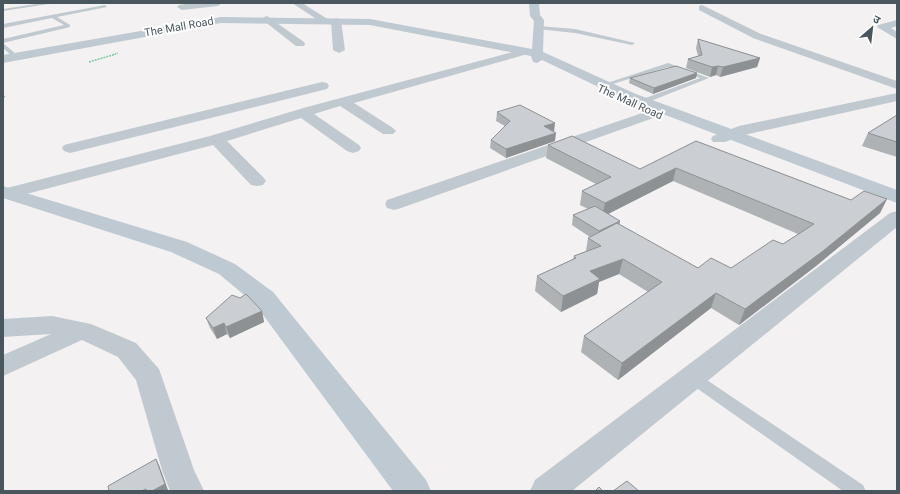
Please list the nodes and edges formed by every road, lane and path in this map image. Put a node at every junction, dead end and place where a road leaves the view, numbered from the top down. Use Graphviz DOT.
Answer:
graph roads {
  1 [pos="53,3"];
  2 [pos="218,3"];
  3 [pos="296,3"];
  4 [pos="534,3"];
  5 [pos="179,5"];
  6 [pos="105,6"];
  7 [pos="702,8"];
  8 [pos="3,10"];
  9 [pos="535,16"];
  10 [pos="54,17"];
  11 [pos="267,19"];
  12 [pos="324,20"];
  13 [pos="206,21"];
  14 [pos="336,21"];
  15 [pos="897,23"];
  16 [pos="3,26"];
  17 [pos="539,28"];
  18 [pos="897,36"];
  19 [pos="3,41"];
  20 [pos="632,42"];
  21 [pos="300,44"];
  22 [pos="3,46"];
  23 [pos="339,50"];
  24 [pos="530,54"];
  25 [pos="15,56"];
  26 [pos="3,58"];
  27 [pos="604,85"];
  28 [pos="897,85"];
  29 [pos="322,86"];
  30 [pos="291,93"];
  31 [pos="897,97"];
  32 [pos="342,102"];
  33 [pos="649,108"];
  34 [pos="308,111"];
  35 [pos="388,131"];
  36 [pos="723,137"];
  37 [pos="216,139"];
  38 [pos="70,148"];
  39 [pos="353,148"];
  40 [pos="257,181"];
  41 [pos="6,193"];
  42 [pos="897,197"];
  43 [pos="394,204"];
  44 [pos="897,207"];
  45 [pos="897,217"];
  46 [pos="3,328"];
  47 [pos="82,330"];
  48 [pos="3,366"];
  49 [pos="694,378"];
  50 [pos="188,491"];
  51 [pos="414,491"];
  52 [pos="547,491"];
  53 [pos="857,491"];
  1 -- 8 [label="lane"];
  2 -- 5 [label="street"];
  3 -- 12 [label="street"];
  4 -- 9 [label="main road"];
  5 -- 13 [label="street"];
  6 -- 10 [label="lane"];
  7 -- 28 [label="street"];
  9 -- 17 [label="main road"];
  9 -- 24 [label="main road"];
  10 -- 16 [label="lane"];
  10 -- 19 [label="lane"];
  11 -- 12 [label="main road, The Mall Road"];
  11 -- 13 [label="main road, The Mall Road"];
  11 -- 21 [label="street"];
  12 -- 14 [label="main road, The Mall Road"];
  13 -- 25 [label="main road, The Mall Road"];
  14 -- 23 [label="street"];
  14 -- 24 [label="main road, The Mall Road"];
  15 -- 18 [label="street"];
  17 -- 20 [label="lane"];
  17 -- 24 [label="main road"];
  22 -- 25 [label="lane"];
  24 -- 27 [label="main road, The Mall Road"];
  24 -- 32 [label="street"];
  24 -- 33 [label="main road, The Mall Road"];
  25 -- 26 [label="main road, The Mall Road"];
  27 -- 33 [label="main road, The Mall Road"];
  27 -- 33 [label="lane"];
  29 -- 30 [label="street"];
  30 -- 34 [label="street"];
  30 -- 38 [label="street"];
  31 -- 36 [label="street"];
  32 -- 34 [label="street"];
  32 -- 35 [label="street"];
  33 -- 36 [label="main road, The Mall Road"];
  33 -- 43 [label="street"];
  34 -- 37 [label="street"];
  34 -- 39 [label="street"];
  36 -- 42 [label="main road, The Mall Road"];
  36 -- 44 [label="main road, The Mall Road"];
  37 -- 40 [label="street"];
  37 -- 41 [label="street"];
  41 -- 51 [label="main road"];
  45 -- 49 [label="street"];
  46 -- 47 [label="street"];
  47 -- 48 [label="street"];
  47 -- 50 [label="street"];
  49 -- 52 [label="street"];
  49 -- 53 [label="lane"];
}
